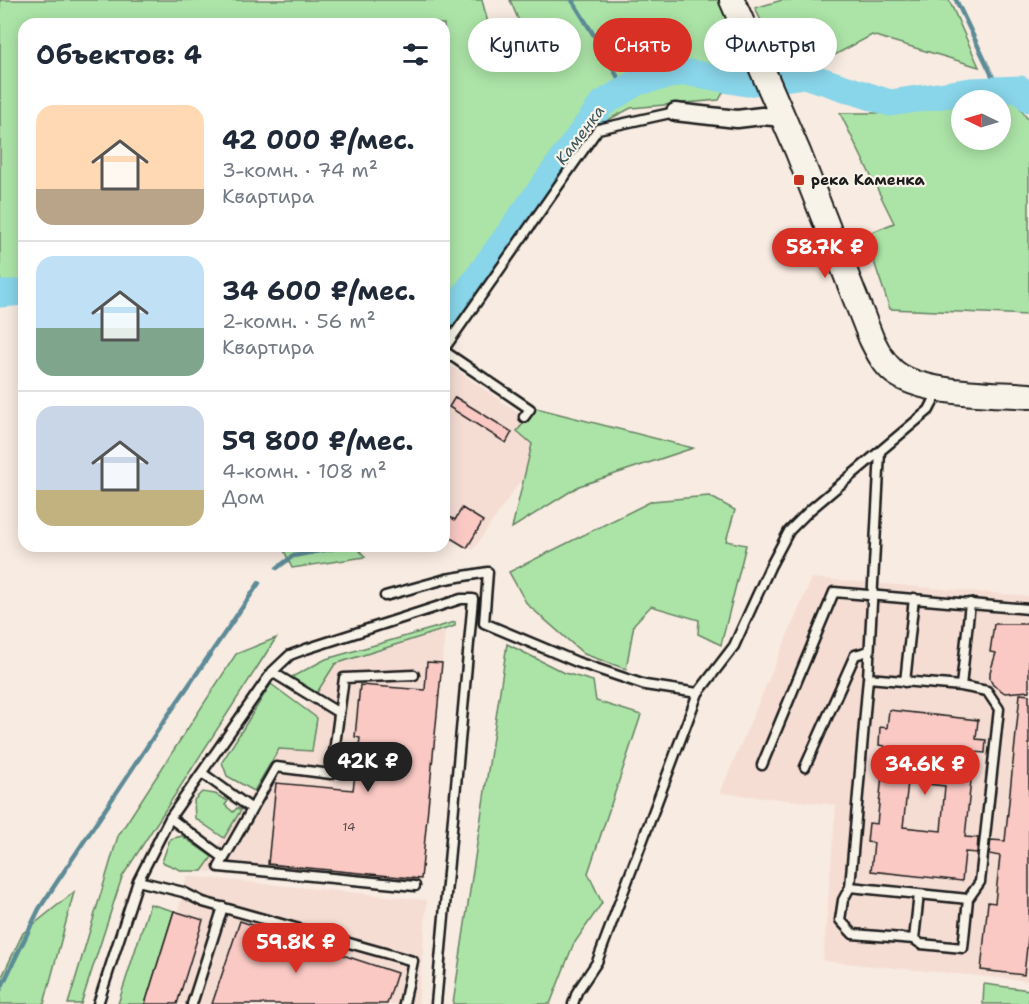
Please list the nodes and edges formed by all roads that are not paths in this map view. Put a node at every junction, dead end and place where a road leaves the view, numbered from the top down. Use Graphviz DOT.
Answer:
graph roads {
  1 [pos="732,0"];
  2 [pos="779,109"];
  3 [pos="675,112"];
  4 [pos="450,341"];
  5 [pos="450,354"];
  6 [pos="940,388"];
  7 [pos="1029,396"];
  8 [pos="524,417"];
  9 [pos="880,452"];
  10 [pos="872,595"];
  11 [pos="385,596"];
  12 [pos="914,598"];
  13 [pos="970,603"];
  14 [pos="1029,609"];
  15 [pos="869,651"];
  16 [pos="272,672"];
  17 [pos="414,675"];
  18 [pos="868,678"];
  19 [pos="905,681"];
  20 [pos="961,686"];
  21 [pos="698,693"];
  22 [pos="339,712"];
  23 [pos="762,765"];
  24 [pos="805,767"];
  25 [pos="202,773"];
  26 [pos="252,809"];
  27 [pos="170,818"];
  28 [pos="224,858"];
  29 [pos="138,881"];
  30 [pos="415,886"];
  31 [pos="850,887"];
  32 [pos="919,894"];
  33 [pos="968,899"];
  34 [pos="223,907"];
  35 [pos="914,939"];
  36 [pos="98,1004"];
  37 [pos="192,1004"];
  38 [pos="404,1004"];
  39 [pos="436,1004"];
  40 [pos="573,1004"];
  1 -- 2 [label="street"];
  2 -- 3 [label="street"];
  2 -- 6 [label="street"];
  3 -- 4 [label="lane"];
  5 -- 8 [label="lane"];
  6 -- 7 [label="street"];
  6 -- 9 [label="lane"];
  9 -- 10 [label="lane"];
  9 -- 21 [label="lane"];
  10 -- 12 [label="lane"];
  10 -- 15 [label="lane"];
  10 -- 23 [label="lane"];
  11 -- 21 [label="lane"];
  12 -- 13 [label="lane"];
  12 -- 19 [label="lane"];
  13 -- 14 [label="lane"];
  13 -- 20 [label="lane"];
  15 -- 18 [label="lane"];
  15 -- 24 [label="lane"];
  16 -- 22 [label="lane"];
  16 -- 25 [label="lane"];
  16 -- 39 [label="lane"];
  17 -- 22 [label="lane"];
  18 -- 19 [label="lane"];
  18 -- 31 [label="lane"];
  19 -- 20 [label="lane"];
  20 -- 33 [label="lane"];
  21 -- 40 [label="lane"];
  22 -- 26 [label="lane"];
  25 -- 26 [label="lane"];
  25 -- 27 [label="lane"];
  26 -- 28 [label="lane"];
  27 -- 28 [label="lane"];
  27 -- 29 [label="lane"];
  28 -- 30 [label="lane"];
  29 -- 34 [label="lane"];
  29 -- 36 [label="lane"];
  31 -- 32 [label="lane"];
  31 -- 35 [label="lane"];
  32 -- 33 [label="lane"];
  32 -- 35 [label="lane"];
  33 -- 35 [label="lane"];
  34 -- 37 [label="lane"];
  34 -- 38 [label="lane"];
}
